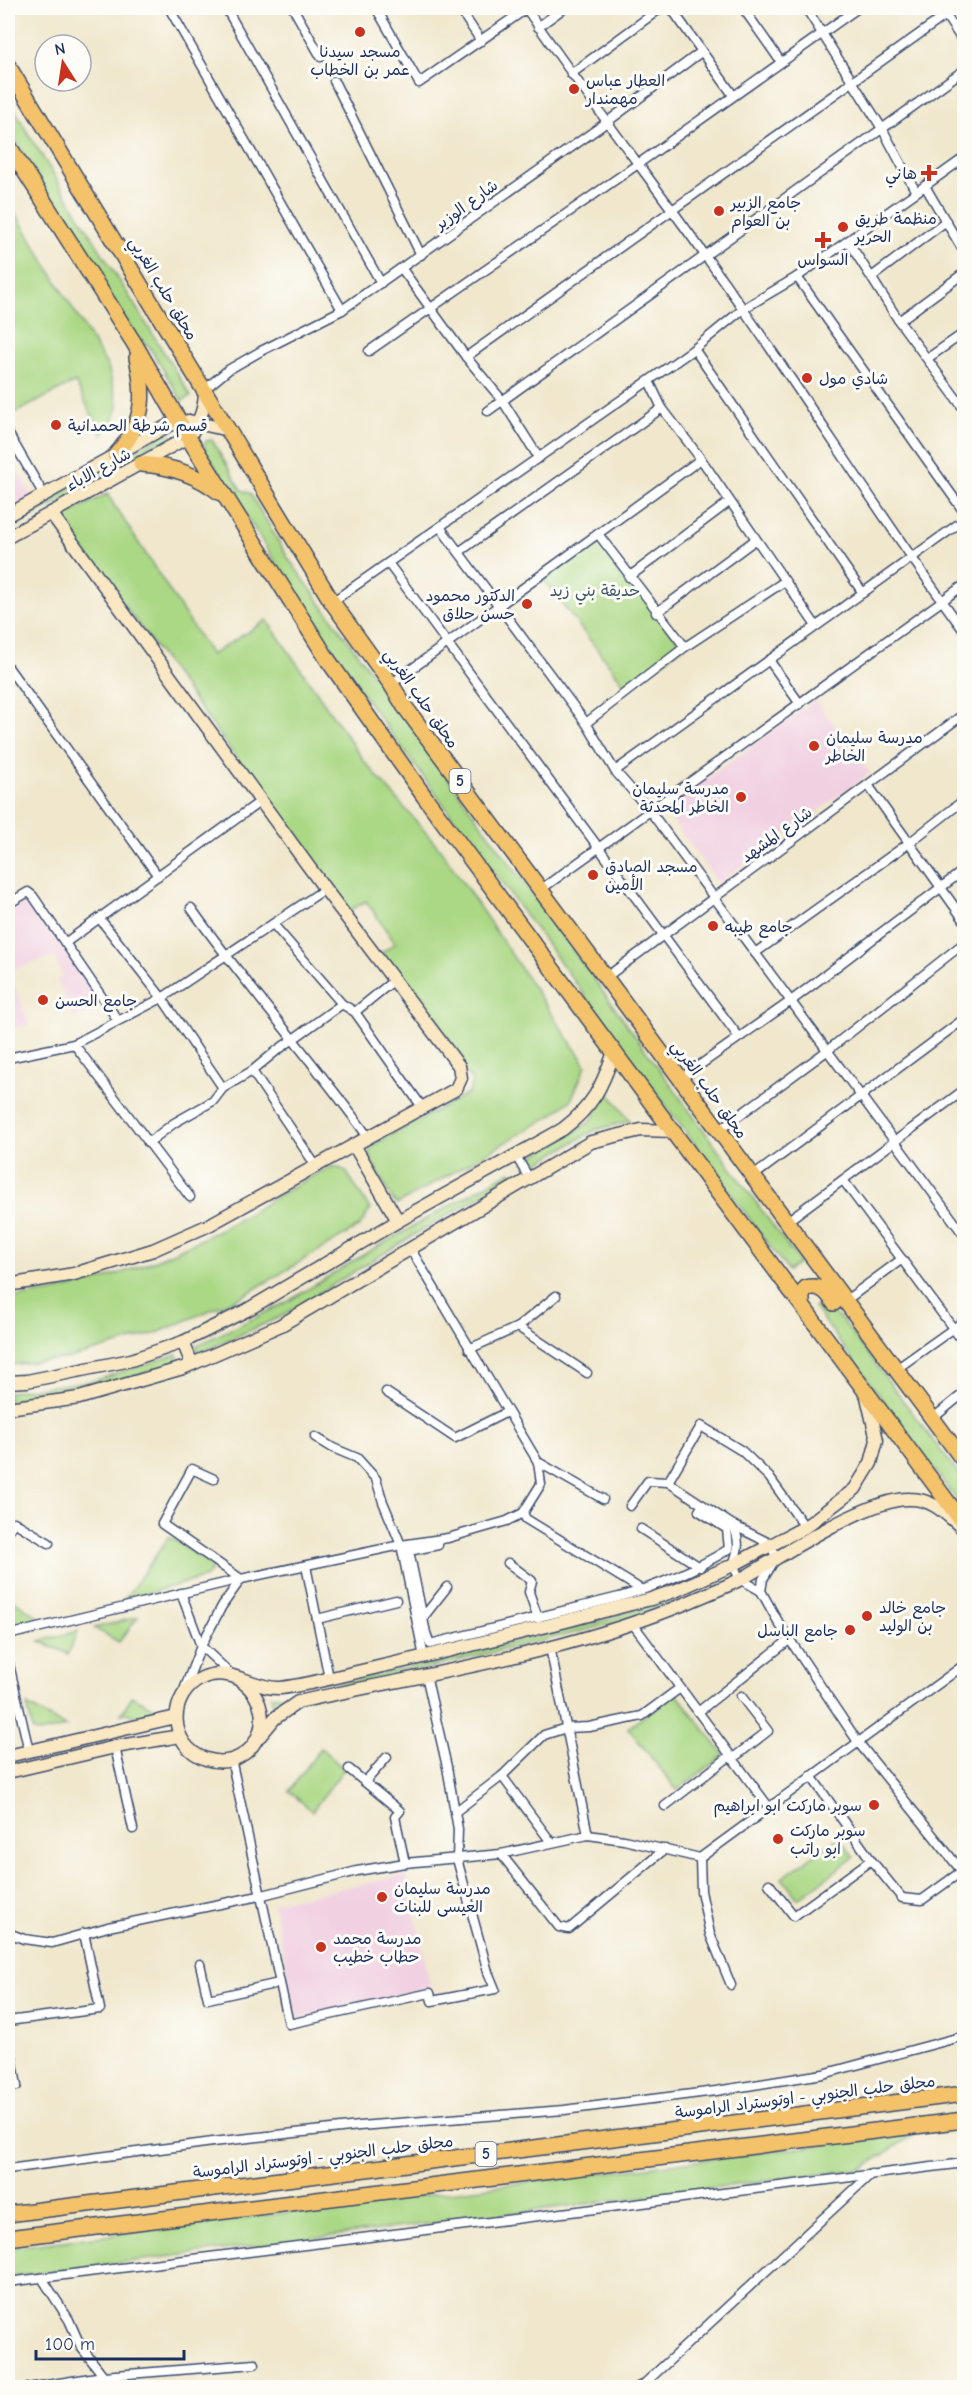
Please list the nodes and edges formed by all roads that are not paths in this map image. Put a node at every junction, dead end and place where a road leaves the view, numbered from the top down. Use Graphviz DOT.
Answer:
graph roads {
  1 [pos="168,8"];
  2 [pos="226,8"];
  3 [pos="292,8"];
  4 [pos="376,8"];
  5 [pos="459,8"];
  6 [pos="526,8"];
  7 [pos="564,8"];
  8 [pos="661,8"];
  9 [pos="671,8"];
  10 [pos="743,8"];
  11 [pos="806,8"];
  12 [pos="858,8"];
  13 [pos="944,11"];
  14 [pos="538,27"];
  15 [pos="821,34"];
  16 [pos="481,41"];
  17 [pos="964,43"];
  18 [pos="701,52"];
  19 [pos="321,57"];
  20 [pos="781,62"];
  21 [pos="8,66"];
  22 [pos="964,70"];
  23 [pos="572,74"];
  24 [pos="334,81"];
  25 [pos="854,81"];
  26 [pos="733,95"];
  27 [pos="607,122"];
  28 [pos="883,130"];
  29 [pos="8,145"];
  30 [pos="964,158"];
  31 [pos="638,164"];
  32 [pos="925,186"];
  33 [pos="916,192"];
  34 [pos="671,210"];
  35 [pos="946,221"];
  36 [pos="848,241"];
  37 [pos="964,252"];
  38 [pos="421,255"];
  39 [pos="706,256"];
  40 [pos="402,269"];
  41 [pos="964,273"];
  42 [pos="873,276"];
  43 [pos="797,278"];
  44 [pos="381,283"];
  45 [pos="431,309"];
  46 [pos="743,309"];
  47 [pos="342,310"];
  48 [pos="899,321"];
  49 [pos="964,333"];
  50 [pos="134,343"];
  51 [pos="694,349"];
  52 [pos="369,351"];
  53 [pos="466,357"];
  54 [pos="928,358"];
  55 [pos="649,381"];
  56 [pos="205,389"];
  57 [pos="961,397"];
  58 [pos="502,400"];
  59 [pos="662,408"];
  60 [pos="964,409"];
  61 [pos="488,411"];
  62 [pos="180,421"];
  63 [pos="198,423"];
  64 [pos="228,430"];
  65 [pos="8,433"];
  66 [pos="188,437"];
  67 [pos="115,456"];
  68 [pos="539,458"];
  69 [pos="701,459"];
  70 [pos="141,464"];
  71 [pos="93,468"];
  72 [pos="103,485"];
  73 [pos="44,495"];
  74 [pos="227,499"];
  75 [pos="729,502"];
  76 [pos="964,512"];
  77 [pos="51,513"];
  78 [pos="8,515"];
  79 [pos="964,520"];
  80 [pos="440,527"];
  81 [pos="598,534"];
  82 [pos="8,537"];
  83 [pos="755,540"];
  84 [pos="459,552"];
  85 [pos="911,557"];
  86 [pos="388,563"];
  87 [pos="629,577"];
  88 [pos="786,581"];
  89 [pos="964,585"];
  90 [pos="863,593"];
  91 [pos="942,601"];
  92 [pos="332,602"];
  93 [pos="500,605"];
  94 [pos="656,613"];
  95 [pos="816,626"];
  96 [pos="964,630"];
  97 [pos="448,642"];
  98 [pos="685,647"];
  99 [pos="769,660"];
  100 [pos="8,667"];
  101 [pos="391,684"];
  102 [pos="800,704"];
  103 [pos="964,714"];
  104 [pos="586,723"];
  105 [pos="615,771"];
  106 [pos="868,785"];
  107 [pos="964,800"];
  108 [pos="261,801"];
  109 [pos="650,811"];
  110 [pos="909,843"];
  111 [pos="598,849"];
  112 [pos="964,870"];
  113 [pos="158,876"];
  114 [pos="941,887"];
  115 [pos="325,889"];
  116 [pos="540,890"];
  117 [pos="714,898"];
  118 [pos="8,904"];
  119 [pos="191,908"];
  120 [pos="100,919"];
  121 [pos="964,920"];
  122 [pos="273,924"];
  123 [pos="662,936"];
  124 [pos="65,943"];
  125 [pos="964,943"];
  126 [pos="755,953"];
  127 [pos="225,956"];
  128 [pos="605,978"];
  129 [pos="393,981"];
  130 [pos="162,998"];
  131 [pos="791,1001"];
  132 [pos="342,1004"];
  133 [pos="355,1012"];
  134 [pos="117,1019"];
  135 [pos="964,1019"];
  136 [pos="738,1036"];
  137 [pos="293,1039"];
  138 [pos="74,1044"];
  139 [pos="828,1050"];
  140 [pos="614,1052"];
  141 [pos="8,1058"];
  142 [pos="252,1071"];
  143 [pos="680,1079"];
  144 [pos="223,1088"];
  145 [pos="964,1090"];
  146 [pos="861,1095"];
  147 [pos="422,1107"];
  148 [pos="673,1131"];
  149 [pos="718,1131"];
  150 [pos="368,1137"];
  151 [pos="895,1140"];
  152 [pos="148,1143"];
  153 [pos="354,1145"];
  154 [pos="516,1156"];
  155 [pos="316,1166"];
  156 [pos="752,1177"];
  157 [pos="528,1178"];
  158 [pos="843,1180"];
  159 [pos="189,1197"];
  160 [pos="398,1221"];
  161 [pos="786,1222"];
  162 [pos="964,1235"];
  163 [pos="410,1248"];
  164 [pos="902,1259"];
  165 [pos="8,1285"];
  166 [pos="556,1296"];
  167 [pos="845,1301"];
  168 [pos="802,1305"];
  169 [pos="964,1321"];
  170 [pos="518,1327"];
  171 [pos="866,1329"];
  172 [pos="954,1329"];
  173 [pos="183,1342"];
  174 [pos="964,1343"];
  175 [pos="469,1349"];
  176 [pos="192,1364"];
  177 [pos="895,1370"];
  178 [pos="587,1374"];
  179 [pos="8,1382"];
  180 [pos="866,1390"];
  181 [pos="386,1392"];
  182 [pos="964,1394"];
  183 [pos="8,1408"];
  184 [pos="507,1412"];
  185 [pos="932,1419"];
  186 [pos="315,1437"];
  187 [pos="964,1461"];
  188 [pos="538,1462"];
  189 [pos="214,1479"];
  190 [pos="668,1482"];
  191 [pos="603,1499"];
  192 [pos="703,1505"];
  193 [pos="630,1506"];
  194 [pos="523,1513"];
  195 [pos="964,1524"];
  196 [pos="733,1525"];
  197 [pos="805,1527"];
  198 [pos="641,1529"];
  199 [pos="964,1530"];
  200 [pos="8,1532"];
  201 [pos="460,1535"];
  202 [pos="49,1543"];
  203 [pos="771,1544"];
  204 [pos="401,1545"];
  205 [pos="776,1558"];
  206 [pos="508,1563"];
  207 [pos="733,1565"];
  208 [pos="306,1566"];
  209 [pos="700,1567"];
  210 [pos="241,1579"];
  211 [pos="740,1580"];
  212 [pos="447,1587"];
  213 [pos="642,1590"];
  214 [pos="761,1591"];
  215 [pos="181,1593"];
  216 [pos="396,1600"];
  217 [pos="538,1618"];
  218 [pos="317,1619"];
  219 [pos="420,1621"];
  220 [pos="633,1624"];
  221 [pos="8,1635"];
  222 [pos="789,1640"];
  223 [pos="201,1646"];
  224 [pos="550,1647"];
  225 [pos="424,1657"];
  226 [pos="8,1660"];
  227 [pos="964,1665"];
  228 [pos="426,1675"];
  229 [pos="233,1676"];
  230 [pos="329,1677"];
  231 [pos="680,1688"];
  232 [pos="181,1696"];
  233 [pos="741,1696"];
  234 [pos="698,1712"];
  235 [pos="176,1717"];
  236 [pos="566,1728"];
  237 [pos="180,1736"];
  238 [pos="256,1741"];
  239 [pos="858,1742"];
  240 [pos="115,1747"];
  241 [pos="29,1751"];
  242 [pos="8,1756"];
  243 [pos="387,1757"];
  244 [pos="731,1757"];
  245 [pos="231,1759"];
  246 [pos="349,1769"];
  247 [pos="8,1772"];
  248 [pos="502,1776"];
  249 [pos="811,1776"];
  250 [pos="365,1782"];
  251 [pos="665,1806"];
  252 [pos="768,1806"];
  253 [pos="455,1812"];
  254 [pos="133,1829"];
  255 [pos="588,1835"];
  256 [pos="551,1842"];
  257 [pos="665,1849"];
  258 [pos="501,1854"];
  259 [pos="700,1858"];
  260 [pos="457,1859"];
  261 [pos="871,1860"];
  262 [pos="405,1863"];
  263 [pos="963,1872"];
  264 [pos="769,1884"];
  265 [pos="259,1896"];
  266 [pos="8,1933"];
  267 [pos="84,1933"];
  268 [pos="200,1964"];
  269 [pos="279,1983"];
  270 [pos="731,1985"];
  271 [pos="8,2021"];
  272 [pos="8,2035"];
  273 [pos="964,2036"];
  274 [pos="17,2086"];
  275 [pos="964,2094"];
  276 [pos="964,2120"];
  277 [pos="964,2163"];
  278 [pos="8,2169"];
  279 [pos="871,2174"];
  280 [pos="8,2214"];
  281 [pos="8,2238"];
  282 [pos="42,2278"];
  283 [pos="8,2283"];
  284 [pos="255,2364"];
  285 [pos="103,2376"];
  286 [pos="28,2388"];
  287 [pos="113,2388"];
  288 [pos="636,2388"];
  1 -- 47 [label="street"];
  2 -- 44 [label="street"];
  3 -- 19 [label="street"];
  4 -- 16 [label="street"];
  5 -- 16 [label="street"];
  6 -- 14 [label="street"];
  6 -- 16 [label="street"];
  7 -- 14 [label="street"];
  8 -- 23 [label="street"];
  9 -- 18 [label="street"];
  10 -- 20 [label="street"];
  11 -- 15 [label="street"];
  12 -- 15 [label="street"];
  13 -- 17 [label="street"];
  13 -- 25 [label="street"];
  14 -- 23 [label="street"];
  15 -- 20 [label="street"];
  15 -- 25 [label="street"];
  18 -- 26 [label="street"];
  18 -- 27 [label="street, شارع الوزير"];
  20 -- 26 [label="street"];
  21 -- 56 [label="highway, محلق حلب الغربي / 5"];
  22 -- 28 [label="street"];
  23 -- 27 [label="street"];
  24 -- 38 [label="street"];
  25 -- 28 [label="street"];
  25 -- 34 [label="street"];
  26 -- 31 [label="street"];
  27 -- 31 [label="street"];
  27 -- 38 [label="street, شارع الوزير"];
  28 -- 33 [label="street"];
  28 -- 39 [label="street"];
  29 -- 50 [label="highway, 5"];
  30 -- 32 [label="street"];
  31 -- 34 [label="street"];
  31 -- 45 [label="street"];
  32 -- 33 [label="street"];
  32 -- 35 [label="street"];
  33 -- 36 [label="street"];
  34 -- 39 [label="street"];
  34 -- 53 [label="street"];
  35 -- 37 [label="street"];
  35 -- 42 [label="street"];
  36 -- 42 [label="street"];
  36 -- 43 [label="street"];
  38 -- 40 [label="street, شارع الوزير"];
  39 -- 46 [label="street"];
  39 -- 58 [label="street"];
  40 -- 44 [label="street, شارع الوزير"];
  40 -- 45 [label="street"];
  41 -- 48 [label="street"];
  42 -- 48 [label="street"];
  43 -- 46 [label="street"];
  43 -- 76 [label="street"];
  44 -- 47 [label="street, شارع الوزير"];
  45 -- 52 [label="street"];
  45 -- 53 [label="street"];
  46 -- 51 [label="street"];
  46 -- 85 [label="street"];
  47 -- 56 [label="street, شارع الوزير"];
  48 -- 54 [label="street"];
  49 -- 54 [label="street"];
  50 -- 62 [label="highway, 5"];
  50 -- 67 [label="highway"];
  51 -- 55 [label="street"];
  51 -- 90 [label="street"];
  53 -- 58 [label="street"];
  54 -- 57 [label="street"];
  55 -- 59 [label="street"];
  55 -- 68 [label="street"];
  56 -- 63 [label="main road, شارع الاباء"];
  56 -- 64 [label="highway, محلق حلب الغربي / 5"];
  57 -- 60 [label="street"];
  58 -- 61 [label="street"];
  58 -- 68 [label="street"];
  59 -- 69 [label="street"];
  59 -- 84 [label="street"];
  62 -- 63 [label="main road"];
  62 -- 66 [label="highway, 5"];
  62 -- 67 [label="main road, شارع الاباء"];
  63 -- 64 [label="main road"];
  63 -- 66 [label="main road, شارع الاباء"];
  64 -- 92 [label="highway, محلق حلب الغربي / 5"];
  65 -- 73 [label="street"];
  66 -- 70 [label="main road, شارع الاباء"];
  66 -- 74 [label="highway, 5"];
  67 -- 71 [label="main road, شارع الاباء"];
  68 -- 80 [label="street"];
  69 -- 75 [label="street"];
  69 -- 81 [label="street"];
  70 -- 72 [label="main road, شارع الاباء"];
  70 -- 74 [label="highway"];
  71 -- 72 [label="main road"];
  71 -- 73 [label="main road, شارع الاباء"];
  72 -- 77 [label="main road, شارع الاباء"];
  73 -- 78 [label="main road, شارع الاباء"];
  74 -- 140 [label="highway, 5"];
  75 -- 83 [label="street"];
  75 -- 87 [label="street"];
  77 -- 82 [label="main road, شارع الاباء"];
  77 -- 108 [label="main road"];
  79 -- 85 [label="street"];
  80 -- 84 [label="street"];
  80 -- 86 [label="street"];
  81 -- 87 [label="street"];
  81 -- 93 [label="street"];
  83 -- 88 [label="street"];
  83 -- 94 [label="street"];
  84 -- 93 [label="street"];
  85 -- 90 [label="street"];
  85 -- 91 [label="street"];
  86 -- 92 [label="street"];
  86 -- 97 [label="street"];
  87 -- 94 [label="street"];
  88 -- 95 [label="street"];
  88 -- 98 [label="street"];
  89 -- 91 [label="street"];
  90 -- 95 [label="street"];
  91 -- 96 [label="street"];
  91 -- 102 [label="street"];
  92 -- 101 [label="highway, محلق حلب الغربي / 5"];
  93 -- 97 [label="street"];
  93 -- 104 [label="street"];
  94 -- 98 [label="street"];
  95 -- 99 [label="street"];
  97 -- 101 [label="street"];
  97 -- 111 [label="street"];
  98 -- 104 [label="street"];
  99 -- 102 [label="street"];
  99 -- 105 [label="street"];
  100 -- 113 [label="street"];
  101 -- 116 [label="highway, محلق حلب الغربي / 5"];
  102 -- 109 [label="street"];
  103 -- 106 [label="street, شارع المشهد"];
  104 -- 105 [label="street"];
  105 -- 109 [label="street"];
  106 -- 110 [label="street"];
  106 -- 117 [label="street, شارع المشهد"];
  107 -- 110 [label="street"];
  108 -- 113 [label="street"];
  108 -- 115 [label="main road"];
  109 -- 111 [label="street"];
  109 -- 117 [label="street"];
  110 -- 114 [label="street"];
  110 -- 126 [label="street"];
  111 -- 116 [label="street"];
  111 -- 123 [label="street"];
  112 -- 114 [label="street"];
  113 -- 120 [label="street"];
  114 -- 121 [label="street"];
  114 -- 131 [label="street"];
  115 -- 122 [label="street"];
  115 -- 129 [label="main road"];
  116 -- 128 [label="highway, محلق حلب الغربي / 5"];
  117 -- 123 [label="street, شارع المشهد"];
  117 -- 126 [label="street"];
  118 -- 124 [label="street"];
  119 -- 127 [label="street"];
  120 -- 124 [label="street"];
  120 -- 130 [label="street"];
  122 -- 127 [label="street"];
  122 -- 132 [label="street"];
  123 -- 128 [label="street, شارع المشهد"];
  123 -- 136 [label="street"];
  124 -- 134 [label="street"];
  125 -- 139 [label="street"];
  126 -- 131 [label="street"];
  127 -- 130 [label="street"];
  127 -- 137 [label="street"];
  128 -- 143 [label="highway, محلق حلب الغربي / 5"];
  129 -- 133 [label="street"];
  129 -- 147 [label="main road"];
  130 -- 134 [label="street"];
  130 -- 144 [label="street"];
  131 -- 136 [label="street"];
  131 -- 139 [label="street"];
  132 -- 133 [label="street"];
  132 -- 137 [label="street"];
  133 -- 147 [label="street"];
  134 -- 138 [label="street"];
  135 -- 146 [label="street"];
  136 -- 143 [label="street"];
  137 -- 142 [label="street"];
  137 -- 150 [label="street"];
  138 -- 141 [label="street"];
  138 -- 152 [label="street"];
  139 -- 146 [label="street"];
  139 -- 149 [label="street"];
  140 -- 148 [label="highway, 5"];
  140 -- 154 [label="main road"];
  142 -- 144 [label="street"];
  142 -- 155 [label="street"];
  143 -- 149 [label="highway, محلق حلب الغربي / 5"];
  144 -- 152 [label="street"];
  145 -- 151 [label="street"];
  146 -- 151 [label="street"];
  146 -- 156 [label="street"];
  147 -- 150 [label="main road"];
  148 -- 157 [label="main road"];
  148 -- 168 [label="highway, 5"];
  149 -- 156 [label="highway, محلق حلب الغربي / 5"];
  150 -- 153 [label="main road"];
  151 -- 158 [label="street"];
  151 -- 162 [label="street"];
  152 -- 159 [label="street"];
  153 -- 155 [label="main road"];
  153 -- 160 [label="main road"];
  154 -- 157 [label="street"];
  154 -- 160 [label="main road"];
  155 -- 165 [label="main road"];
  156 -- 161 [label="highway, محلق حلب الغربي / 5"];
  157 -- 163 [label="main road"];
  158 -- 161 [label="street"];
  158 -- 164 [label="street"];
  160 -- 173 [label="main road"];
  161 -- 167 [label="highway, محلق حلب الغربي / 5"];
  163 -- 175 [label="street"];
  163 -- 176 [label="main road"];
  164 -- 167 [label="street"];
  164 -- 172 [label="street"];
  166 -- 170 [label="street"];
  167 -- 171 [label="highway, محلق حلب الغربي / 5"];
  168 -- 171 [label="highway"];
  168 -- 180 [label="highway, 5"];
  169 -- 172 [label="street"];
  170 -- 175 [label="street"];
  170 -- 178 [label="street"];
  171 -- 177 [label="highway, محلق حلب الغربي / 5"];
  172 -- 174 [label="street"];
  172 -- 177 [label="street"];
  173 -- 176 [label="main road"];
  173 -- 179 [label="main road"];
  175 -- 184 [label="street"];
  176 -- 183 [label="main road"];
  177 -- 185 [label="highway, محلق حلب الغربي / 5"];
  180 -- 195 [label="highway, 5"];
  180 -- 197 [label="main road"];
  181 -- 184 [label="street"];
  182 -- 185 [label="street"];
  184 -- 188 [label="street"];
  185 -- 187 [label="highway, محلق حلب الغربي / 5"];
  186 -- 204 [label="street"];
  188 -- 191 [label="street"];
  188 -- 194 [label="street"];
  189 -- 210 [label="street"];
  190 -- 192 [label="street"];
  190 -- 193 [label="street"];
  190 -- 197 [label="street"];
  192 -- 196 [label="street"];
  192 -- 209 [label="street"];
  194 -- 201 [label="street"];
  194 -- 213 [label="street"];
  196 -- 203 [label="street"];
  196 -- 207 [label="street"];
  197 -- 203 [label="main road"];
  198 -- 209 [label="street"];
  199 -- 205 [label="main road"];
  200 -- 202 [label="street"];
  201 -- 204 [label="street"];
  201 -- 219 [label="street"];
  203 -- 205 [label="street"];
  203 -- 207 [label="main road"];
  204 -- 208 [label="street"];
  204 -- 219 [label="street"];
  205 -- 211 [label="main road"];
  205 -- 214 [label="street"];
  206 -- 217 [label="street"];
  207 -- 211 [label="street"];
  207 -- 225 [label="main road"];
  208 -- 210 [label="street"];
  208 -- 218 [label="street"];
  209 -- 213 [label="street"];
  210 -- 215 [label="street"];
  210 -- 223 [label="street"];
  211 -- 214 [label="street"];
  211 -- 220 [label="main road"];
  212 -- 219 [label="street"];
  213 -- 217 [label="street"];
  214 -- 222 [label="street"];
  215 -- 221 [label="street"];
  215 -- 223 [label="street"];
  216 -- 218 [label="street"];
  217 -- 219 [label="street"];
  218 -- 230 [label="street"];
  219 -- 225 [label="street"];
  220 -- 224 [label="main road"];
  220 -- 231 [label="street"];
  222 -- 234 [label="street"];
  222 -- 239 [label="street"];
  223 -- 229 [label="street"];
  223 -- 232 [label="street"];
  224 -- 228 [label="main road"];
  224 -- 236 [label="street"];
  225 -- 230 [label="main road"];
  226 -- 241 [label="street"];
  227 -- 239 [label="street"];
  228 -- 238 [label="main road"];
  228 -- 253 [label="street"];
  229 -- 230 [label="main road"];
  229 -- 232 [label="main road"];
  229 -- 238 [label="main road"];
  231 -- 234 [label="street"];
  231 -- 236 [label="street"];
  232 -- 235 [label="main road"];
  233 -- 244 [label="street"];
  234 -- 244 [label="street"];
  235 -- 237 [label="main road"];
  235 -- 241 [label="main road"];
  236 -- 248 [label="street"];
  236 -- 255 [label="street"];
  237 -- 240 [label="main road"];
  237 -- 245 [label="main road"];
  238 -- 245 [label="main road"];
  239 -- 249 [label="street"];
  239 -- 263 [label="street"];
  240 -- 247 [label="main road"];
  240 -- 254 [label="street"];
  241 -- 242 [label="main road"];
  243 -- 250 [label="street"];
  244 -- 251 [label="street"];
  244 -- 252 [label="street"];
  245 -- 265 [label="street"];
  246 -- 250 [label="street"];
  248 -- 253 [label="street"];
  248 -- 256 [label="street"];
  249 -- 252 [label="street"];
  249 -- 261 [label="street"];
  250 -- 262 [label="street"];
  252 -- 259 [label="street"];
  253 -- 260 [label="street"];
  255 -- 256 [label="street"];
  255 -- 257 [label="street"];
  256 -- 258 [label="street"];
  257 -- 258 [label="street"];
  257 -- 259 [label="street"];
  258 -- 260 [label="street"];
  259 -- 270 [label="street"];
  260 -- 262 [label="street"];
  260 -- 269 [label="street"];
  261 -- 263 [label="street"];
  261 -- 264 [label="street"];
  262 -- 265 [label="street"];
  265 -- 267 [label="street"];
  265 -- 269 [label="street"];
  266 -- 267 [label="street"];
  267 -- 271 [label="street"];
  268 -- 269 [label="street"];
  272 -- 274 [label="street"];
  273 -- 278 [label="street"];
  275 -- 280 [label="highway, محلق حلب الجنوبي - اوتوستراد الراموسة / 5"];
  276 -- 281 [label="highway, 5"];
  277 -- 279 [label="street"];
  279 -- 282 [label="street"];
  279 -- 288 [label="street"];
  282 -- 283 [label="street"];
  282 -- 285 [label="street"];
  284 -- 285 [label="street"];
  285 -- 286 [label="street"];
  285 -- 287 [label="street"];
}
